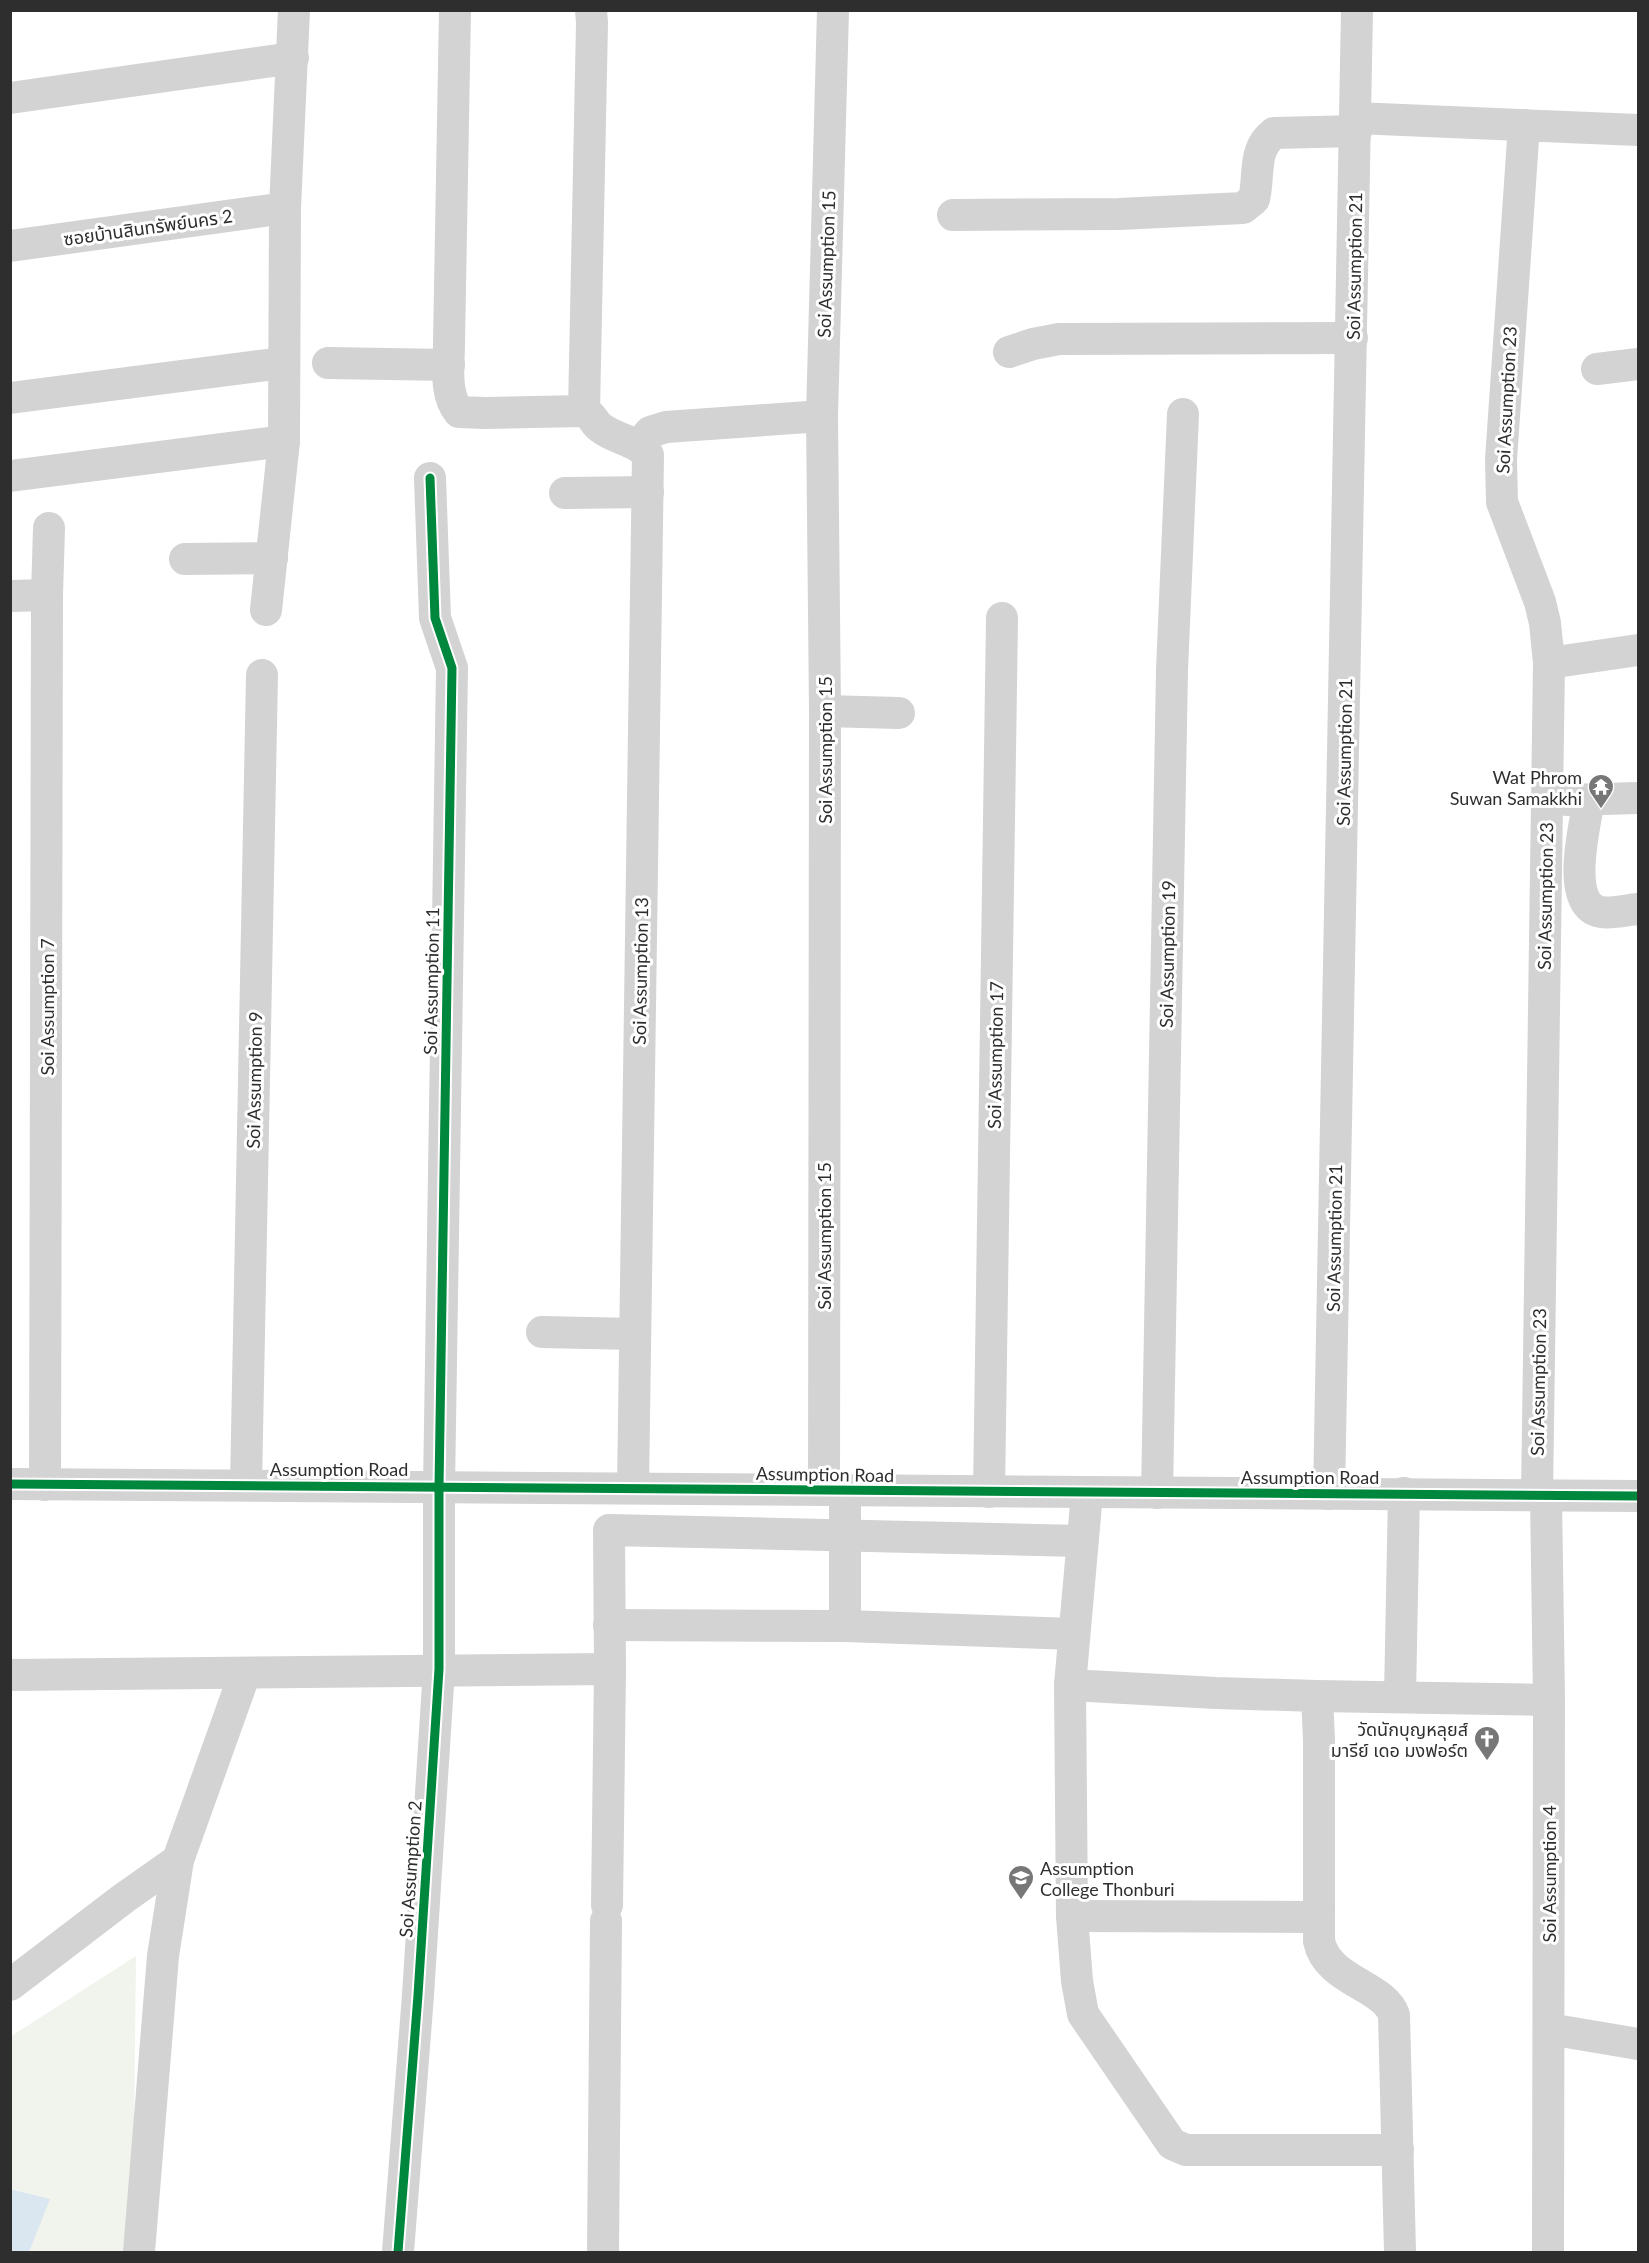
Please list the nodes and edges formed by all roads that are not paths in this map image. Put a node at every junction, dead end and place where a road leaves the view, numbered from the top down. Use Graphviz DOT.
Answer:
graph roads {
  1 [pos="294,10"];
  2 [pos="455,10"];
  3 [pos="591,10"];
  4 [pos="833,10"];
  5 [pos="1357,10"];
  6 [pos="293,58"];
  7 [pos="10,98"];
  8 [pos="1356,124"];
  9 [pos="1524,125"];
  10 [pos="1638,130"];
  11 [pos="285,207"];
  12 [pos="953,215"];
  13 [pos="10,246"];
  14 [pos="1352,338"];
  15 [pos="1009,352"];
  16 [pos="283,363"];
  17 [pos="327,363"];
  18 [pos="1638,364"];
  19 [pos="449,365"];
  20 [pos="1598,369"];
  21 [pos="10,398"];
  22 [pos="584,411"];
  23 [pos="1183,414"];
  24 [pos="822,416"];
  25 [pos="284,441"];
  26 [pos="643,450"];
  27 [pos="10,476"];
  28 [pos="430,478"];
  29 [pos="648,492"];
  30 [pos="566,493"];
  31 [pos="49,528"];
  32 [pos="272,558"];
  33 [pos="185,559"];
  34 [pos="47,595"];
  35 [pos="10,596"];
  36 [pos="266,610"];
  37 [pos="1002,618"];
  38 [pos="1638,650"];
  39 [pos="1549,663"];
  40 [pos="262,675"];
  41 [pos="825,711"];
  42 [pos="899,713"];
  43 [pos="1638,798"];
  44 [pos="1547,800"];
  45 [pos="1588,800"];
  46 [pos="1638,909"];
  47 [pos="542,1332"];
  48 [pos="634,1334"];
  49 [pos="10,1484"];
  50 [pos="45,1485"];
  51 [pos="246,1485"];
  52 [pos="439,1487"];
  53 [pos="620,1488"];
  54 [pos="834,1490"];
  55 [pos="989,1492"];
  56 [pos="1087,1493"];
  57 [pos="1157,1494"];
  58 [pos="1329,1494"];
  59 [pos="1404,1494"];
  60 [pos="1541,1496"];
  61 [pos="1638,1496"];
  62 [pos="609,1530"];
  63 [pos="845,1537"];
  64 [pos="1082,1541"];
  65 [pos="609,1625"];
  66 [pos="845,1626"];
  67 [pos="1074,1634"];
  68 [pos="439,1669"];
  69 [pos="610,1670"];
  70 [pos="245,1673"];
  71 [pos="10,1675"];
  72 [pos="1070,1685"];
  73 [pos="1317,1696"];
  74 [pos="1400,1696"];
  75 [pos="1549,1700"];
  76 [pos="178,1860"];
  77 [pos="1072,1916"];
  78 [pos="1318,1917"];
  79 [pos="10,1985"];
  80 [pos="1549,2029"];
  81 [pos="1638,2044"];
  82 [pos="1398,2150"];
  83 [pos="139,2253"];
  84 [pos="398,2253"];
  85 [pos="603,2253"];
  86 [pos="1400,2253"];
  87 [pos="1548,2253"];
  1 -- 6 [label="street"];
  2 -- 19 [label="street"];
  3 -- 22 [label="street"];
  4 -- 24 [label="street, Soi Assumption 15"];
  5 -- 8 [label="street, Soi Assumption 21"];
  6 -- 7 [label="street"];
  6 -- 11 [label="street"];
  8 -- 9 [label="street"];
  8 -- 12 [label="street"];
  8 -- 14 [label="street, Soi Assumption 21"];
  9 -- 10 [label="street"];
  9 -- 39 [label="street, Soi Assumption 23"];
  11 -- 13 [label="street, ซอยบ้านสินทรัพย์นคร 2"];
  11 -- 16 [label="street"];
  14 -- 15 [label="street"];
  14 -- 58 [label="street, Soi Assumption 21"];
  16 -- 21 [label="street"];
  16 -- 25 [label="street"];
  17 -- 19 [label="street"];
  18 -- 20 [label="street"];
  19 -- 22 [label="street"];
  22 -- 26 [label="street"];
  23 -- 57 [label="street, Soi Assumption 19"];
  24 -- 26 [label="street"];
  24 -- 41 [label="street, Soi Assumption 15"];
  25 -- 27 [label="street"];
  25 -- 32 [label="street"];
  26 -- 29 [label="street, Soi Assumption 13"];
  28 -- 52 [label="street, Soi Assumption 11"];
  29 -- 30 [label="street"];
  29 -- 48 [label="street, Soi Assumption 13"];
  31 -- 34 [label="street, Soi Assumption 7"];
  32 -- 33 [label="street"];
  32 -- 36 [label="street"];
  34 -- 35 [label="street"];
  34 -- 50 [label="street, Soi Assumption 7"];
  37 -- 55 [label="street, Soi Assumption 17"];
  38 -- 39 [label="street"];
  39 -- 44 [label="street, Soi Assumption 23"];
  40 -- 51 [label="street, Soi Assumption 9"];
  41 -- 42 [label="street"];
  41 -- 54 [label="street, Soi Assumption 15"];
  43 -- 45 [label="street"];
  44 -- 45 [label="street"];
  44 -- 60 [label="street, Soi Assumption 23"];
  45 -- 46 [label="street"];
  47 -- 48 [label="street"];
  48 -- 53 [label="street, Soi Assumption 13"];
  49 -- 50 [label="street, Assumption Road"];
  50 -- 51 [label="street, Assumption Road"];
  51 -- 52 [label="street, Assumption Road"];
  52 -- 53 [label="street, Assumption Road"];
  52 -- 68 [label="street, Soi Assumption 2"];
  53 -- 54 [label="street, Assumption Road"];
  53 -- 62 [label="street, Soi Assumption 13"];
  54 -- 55 [label="street, Assumption Road"];
  54 -- 63 [label="street, Soi Assumption 15"];
  55 -- 56 [label="street, Assumption Road"];
  56 -- 57 [label="street, Assumption Road"];
  56 -- 64 [label="street"];
  57 -- 58 [label="street, Assumption Road"];
  58 -- 59 [label="street, Assumption Road"];
  59 -- 60 [label="street, Assumption Road"];
  59 -- 74 [label="street"];
  60 -- 61 [label="street, Assumption Road"];
  60 -- 75 [label="street, Soi Assumption 4"];
  62 -- 63 [label="street"];
  62 -- 65 [label="street, Soi Assumption 13"];
  63 -- 64 [label="street"];
  63 -- 66 [label="street, Soi Assumption 15"];
  64 -- 67 [label="street"];
  65 -- 66 [label="street"];
  65 -- 69 [label="street, Soi Assumption 13"];
  66 -- 67 [label="street"];
  67 -- 72 [label="street"];
  68 -- 69 [label="street"];
  68 -- 70 [label="street"];
  68 -- 84 [label="street, Soi Assumption 2"];
  69 -- 85 [label="street, Soi Assumption 13"];
  70 -- 71 [label="street"];
  70 -- 76 [label="street"];
  72 -- 73 [label="street"];
  72 -- 77 [label="street"];
  73 -- 74 [label="street"];
  73 -- 78 [label="street"];
  74 -- 75 [label="street"];
  75 -- 80 [label="street, Soi Assumption 4"];
  76 -- 79 [label="street"];
  76 -- 83 [label="street"];
  77 -- 78 [label="street"];
  77 -- 82 [label="street"];
  78 -- 82 [label="street"];
  80 -- 81 [label="street"];
  80 -- 87 [label="street, Soi Assumption 4"];
  82 -- 86 [label="street"];
}
